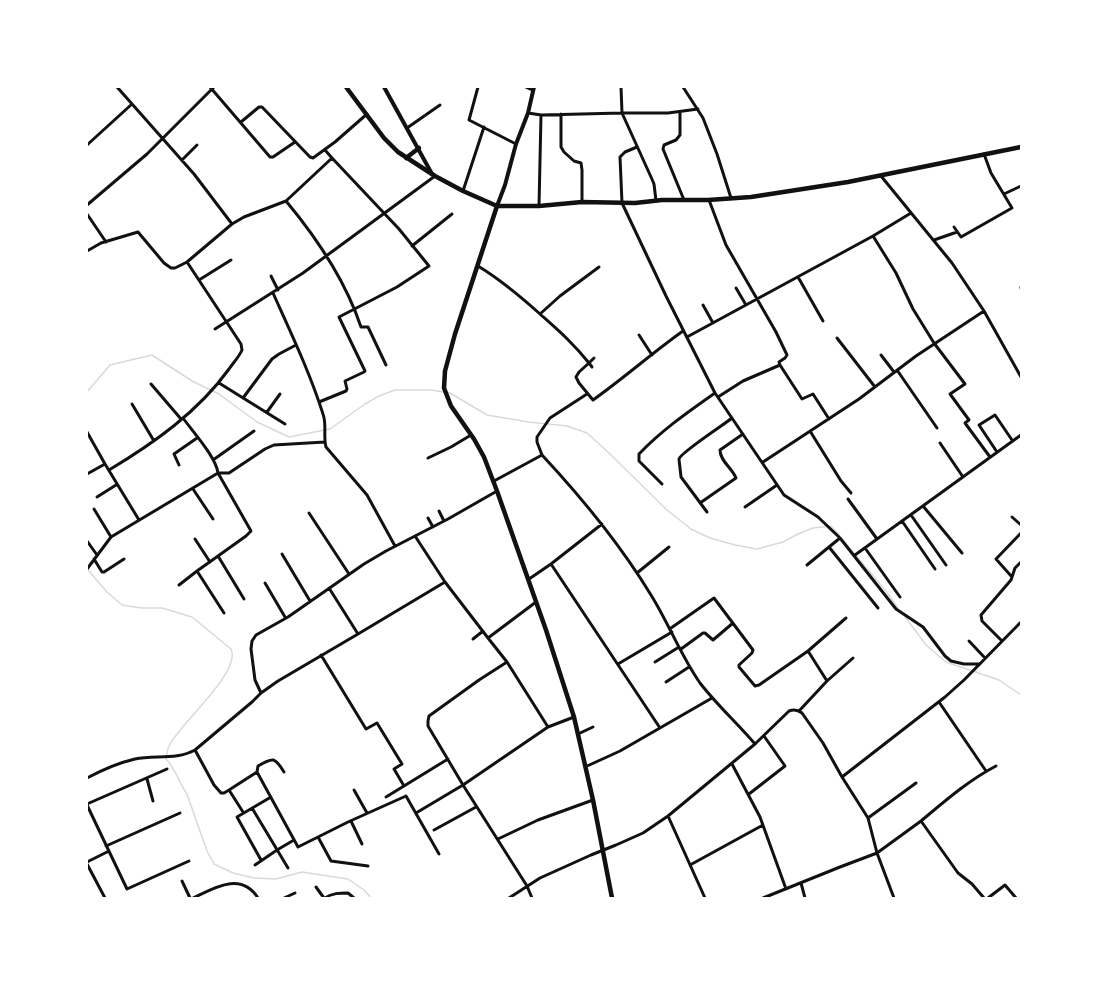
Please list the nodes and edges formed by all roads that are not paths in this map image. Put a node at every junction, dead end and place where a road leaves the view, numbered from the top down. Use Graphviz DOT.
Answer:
graph roads {
  1 [pos="117,87"];
  2 [pos="346,87"];
  3 [pos="384,87"];
  4 [pos="477,87"];
  5 [pos="526,87"];
  6 [pos="621,87"];
  7 [pos="683,87"];
  8 [pos="212,88"];
  9 [pos="534,88"];
  10 [pos="133,104"];
  11 [pos="440,105"];
  12 [pos="698,109"];
  13 [pos="680,112"];
  14 [pos="528,113"];
  15 [pos="622,113"];
  16 [pos="367,114"];
  17 [pos="561,114"];
  18 [pos="541,115"];
  19 [pos="241,123"];
  20 [pos="484,127"];
  21 [pos="407,128"];
  22 [pos="162,138"];
  23 [pos="295,142"];
  24 [pos="516,144"];
  25 [pos="87,145"];
  26 [pos="197,146"];
  27 [pos="637,147"];
  28 [pos="1021,147"];
  29 [pos="419,148"];
  30 [pos="325,150"];
  31 [pos="984,154"];
  32 [pos="332,158"];
  33 [pos="406,158"];
  34 [pos="182,160"];
  35 [pos="434,175"];
  36 [pos="881,176"];
  37 [pos="1021,186"];
  38 [pos="463,191"];
  39 [pos="1004,194"];
  40 [pos="731,198"];
  41 [pos="684,200"];
  42 [pos="709,200"];
  43 [pos="286,201"];
  44 [pos="656,201"];
  45 [pos="582,202"];
  46 [pos="622,202"];
  47 [pos="87,205"];
  48 [pos="539,206"];
  49 [pos="497,207"];
  50 [pos="911,213"];
  51 [pos="87,214"];
  52 [pos="384,214"];
  53 [pos="452,214"];
  54 [pos="232,224"];
  55 [pos="954,227"];
  56 [pos="957,232"];
  57 [pos="873,236"];
  58 [pos="934,240"];
  59 [pos="106,242"];
  60 [pos="412,246"];
  61 [pos="87,251"];
  62 [pos="325,257"];
  63 [pos="231,260"];
  64 [pos="187,262"];
  65 [pos="478,266"];
  66 [pos="599,267"];
  67 [pos="271,276"];
  68 [pos="798,277"];
  69 [pos="199,280"];
  70 [pos="736,288"];
  71 [pos="278,290"];
  72 [pos="273,293"];
  73 [pos="758,299"];
  74 [pos="703,305"];
  75 [pos="746,305"];
  76 [pos="355,310"];
  77 [pos="984,311"];
  78 [pos="540,314"];
  79 [pos="823,321"];
  80 [pos="225,322"];
  81 [pos="713,323"];
  82 [pos="214,329"];
  83 [pos="683,331"];
  84 [pos="639,335"];
  85 [pos="687,337"];
  86 [pos="837,338"];
  87 [pos="934,343"];
  88 [pos="296,345"];
  89 [pos="652,355"];
  90 [pos="881,355"];
  91 [pos="594,358"];
  92 [pos="589,363"];
  93 [pos="386,365"];
  94 [pos="780,365"];
  95 [pos="592,367"];
  96 [pos="896,371"];
  97 [pos="1021,375"];
  98 [pos="152,384"];
  99 [pos="217,385"];
  100 [pos="874,387"];
  101 [pos="715,393"];
  102 [pos="280,394"];
  103 [pos="587,394"];
  104 [pos="718,397"];
  105 [pos="243,398"];
  106 [pos="319,402"];
  107 [pos="132,404"];
  108 [pos="267,412"];
  109 [pos="732,418"];
  110 [pos="182,419"];
  111 [pos="829,419"];
  112 [pos="285,424"];
  113 [pos="938,428"];
  114 [pos="254,431"];
  115 [pos="810,431"];
  116 [pos="87,432"];
  117 [pos="743,434"];
  118 [pos="471,435"];
  119 [pos="1021,435"];
  120 [pos="197,438"];
  121 [pos="154,441"];
  122 [pos="1012,441"];
  123 [pos="325,442"];
  124 [pos="940,443"];
  125 [pos="997,452"];
  126 [pos="543,455"];
  127 [pos="990,457"];
  128 [pos="428,458"];
  129 [pos="213,460"];
  130 [pos="763,462"];
  131 [pos="105,464"];
  132 [pos="179,465"];
  133 [pos="109,470"];
  134 [pos="218,473"];
  135 [pos="87,474"];
  136 [pos="963,477"];
  137 [pos="494,481"];
  138 [pos="662,484"];
  139 [pos="117,485"];
  140 [pos="777,485"];
  141 [pos="193,489"];
  142 [pos="498,491"];
  143 [pos="851,493"];
  144 [pos="97,496"];
  145 [pos="848,499"];
  146 [pos="700,503"];
  147 [pos="923,506"];
  148 [pos="745,507"];
  149 [pos="94,509"];
  150 [pos="439,511"];
  151 [pos="707,512"];
  152 [pos="309,513"];
  153 [pos="911,514"];
  154 [pos="1012,517"];
  155 [pos="428,518"];
  156 [pos="1021,518"];
  157 [pos="213,519"];
  158 [pos="139,520"];
  159 [pos="444,521"];
  160 [pos="902,521"];
  161 [pos="1017,522"];
  162 [pos="602,524"];
  163 [pos="1021,525"];
  164 [pos="433,527"];
  165 [pos="1021,533"];
  166 [pos="415,536"];
  167 [pos="111,537"];
  168 [pos="840,538"];
  169 [pos="195,539"];
  170 [pos="877,539"];
  171 [pos="87,541"];
  172 [pos="395,546"];
  173 [pos="669,547"];
  174 [pos="829,547"];
  175 [pos="865,548"];
  176 [pos="962,553"];
  177 [pos="282,554"];
  178 [pos="856,554"];
  179 [pos="218,556"];
  180 [pos="95,557"];
  181 [pos="124,559"];
  182 [pos="210,562"];
  183 [pos="1021,562"];
  184 [pos="551,564"];
  185 [pos="946,565"];
  186 [pos="807,566"];
  187 [pos="87,569"];
  188 [pos="934,569"];
  189 [pos="197,571"];
  190 [pos="637,573"];
  191 [pos="349,574"];
  192 [pos="1013,577"];
  193 [pos="529,579"];
  194 [pos="444,582"];
  195 [pos="265,583"];
  196 [pos="179,585"];
  197 [pos="329,588"];
  198 [pos="900,597"];
  199 [pos="244,599"];
  200 [pos="310,601"];
  201 [pos="536,602"];
  202 [pos="878,608"];
  203 [pos="224,613"];
  204 [pos="286,618"];
  205 [pos="846,618"];
  206 [pos="733,623"];
  207 [pos="1020,624"];
  208 [pos="671,630"];
  209 [pos="483,631"];
  210 [pos="358,634"];
  211 [pos="488,638"];
  212 [pos="473,639"];
  213 [pos="969,641"];
  214 [pos="1002,641"];
  215 [pos="680,648"];
  216 [pos="808,651"];
  217 [pos="321,655"];
  218 [pos="853,658"];
  219 [pos="985,658"];
  220 [pos="507,662"];
  221 [pos="655,662"];
  222 [pos="618,664"];
  223 [pos="980,664"];
  224 [pos="689,666"];
  225 [pos="827,681"];
  226 [pos="666,682"];
  227 [pos="261,693"];
  228 [pos="712,698"];
  229 [pos="939,702"];
  230 [pos="799,711"];
  231 [pos="574,717"];
  232 [pos="548,727"];
  233 [pos="593,727"];
  234 [pos="660,728"];
  235 [pos="578,734"];
  236 [pos="764,735"];
  237 [pos="755,744"];
  238 [pos="195,750"];
  239 [pos="448,759"];
  240 [pos="731,764"];
  241 [pos="996,766"];
  242 [pos="585,768"];
  243 [pos="167,769"];
  244 [pos="986,771"];
  245 [pos="257,772"];
  246 [pos="284,772"];
  247 [pos="842,777"];
  248 [pos="87,778"];
  249 [pos="147,778"];
  250 [pos="916,783"];
  251 [pos="463,785"];
  252 [pos="404,786"];
  253 [pos="229,790"];
  254 [pos="354,790"];
  255 [pos="748,794"];
  256 [pos="271,797"];
  257 [pos="386,797"];
  258 [pos="593,800"];
  259 [pos="153,801"];
  260 [pos="87,804"];
  261 [pos="476,807"];
  262 [pos="252,808"];
  263 [pos="243,812"];
  264 [pos="180,813"];
  265 [pos="367,813"];
  266 [pos="416,813"];
  267 [pos="668,816"];
  268 [pos="868,818"];
  269 [pos="351,821"];
  270 [pos="921,821"];
  271 [pos="763,825"];
  272 [pos="434,830"];
  273 [pos="318,837"];
  274 [pos="294,840"];
  275 [pos="497,840"];
  276 [pos="362,844"];
  277 [pos="106,846"];
  278 [pos="277,850"];
  279 [pos="603,850"];
  280 [pos="109,851"];
  281 [pos="439,854"];
  282 [pos="877,854"];
  283 [pos="261,860"];
  284 [pos="189,861"];
  285 [pos="87,863"];
  286 [pos="255,865"];
  287 [pos="690,865"];
  288 [pos="368,866"];
  289 [pos="288,868"];
  290 [pos="183,881"];
  291 [pos="801,883"];
  292 [pos="527,886"];
  293 [pos="316,887"];
  294 [pos="786,889"];
  295 [pos="295,893"];
  296 [pos="105,898"];
  297 [pos="191,898"];
  298 [pos="258,898"];
  299 [pos="284,898"];
  300 [pos="325,898"];
  301 [pos="354,898"];
  302 [pos="509,898"];
  303 [pos="532,898"];
  304 [pos="612,898"];
  305 [pos="705,898"];
  306 [pos="763,898"];
  307 [pos="805,898"];
  308 [pos="894,898"];
  309 [pos="986,898"];
  310 [pos="1016,898"];
  1 -- 10 [label="street"];
  2 -- 16 [label="main road"];
  3 -- 21 [label="main road"];
  4 -- 20 [label="street"];
  5 -- 9 [label="street"];
  6 -- 15 [label="street"];
  7 -- 12 [label="street"];
  8 -- 19 [label="street"];
  8 -- 22 [label="street"];
  9 -- 14 [label="main road"];
  10 -- 22 [label="street"];
  10 -- 25 [label="street"];
  11 -- 21 [label="street"];
  12 -- 13 [label="street"];
  12 -- 40 [label="street"];
  13 -- 15 [label="street"];
  13 -- 41 [label="street"];
  14 -- 18 [label="street"];
  14 -- 24 [label="main road"];
  15 -- 17 [label="street"];
  15 -- 27 [label="street"];
  16 -- 30 [label="street"];
  16 -- 33 [label="main road"];
  17 -- 18 [label="street"];
  17 -- 45 [label="street"];
  18 -- 48 [label="street"];
  19 -- 23 [label="street"];
  19 -- 23 [label="street"];
  20 -- 24 [label="street"];
  20 -- 38 [label="street"];
  21 -- 29 [label="main road"];
  22 -- 34 [label="street"];
  22 -- 47 [label="street"];
  23 -- 30 [label="street"];
  24 -- 49 [label="main road"];
  26 -- 34 [label="street"];
  27 -- 44 [label="street"];
  27 -- 46 [label="street"];
  28 -- 31 [label="main road"];
  29 -- 33 [label="main road"];
  29 -- 35 [label="main road"];
  30 -- 32 [label="street"];
  31 -- 36 [label="main road"];
  31 -- 39 [label="street"];
  32 -- 43 [label="street"];
  32 -- 52 [label="street"];
  33 -- 35 [label="main road"];
  34 -- 54 [label="street"];
  35 -- 38 [label="main road"];
  35 -- 52 [label="street"];
  36 -- 40 [label="main road"];
  36 -- 50 [label="street"];
  37 -- 39 [label="street"];
  38 -- 49 [label="main road"];
  39 -- 56 [label="street"];
  40 -- 42 [label="main road"];
  41 -- 42 [label="main road"];
  41 -- 44 [label="main road"];
  42 -- 73 [label="street"];
  43 -- 54 [label="street"];
  43 -- 62 [label="street"];
  44 -- 46 [label="main road"];
  45 -- 46 [label="main road"];
  45 -- 48 [label="main road"];
  46 -- 83 [label="street"];
  48 -- 49 [label="main road"];
  49 -- 65 [label="main road"];
  50 -- 57 [label="street"];
  50 -- 58 [label="street"];
  51 -- 59 [label="street"];
  52 -- 60 [label="street"];
  52 -- 62 [label="street"];
  53 -- 60 [label="street"];
  54 -- 64 [label="street"];
  55 -- 56 [label="street"];
  56 -- 58 [label="street"];
  57 -- 68 [label="street"];
  57 -- 87 [label="street"];
  58 -- 77 [label="street"];
  59 -- 61 [label="street"];
  59 -- 64 [label="street"];
  60 -- 76 [label="street"];
  62 -- 71 [label="street"];
  62 -- 76 [label="street"];
  63 -- 69 [label="street"];
  64 -- 69 [label="street"];
  65 -- 78 [label="street"];
  65 -- 118 [label="main road"];
  66 -- 78 [label="street"];
  67 -- 71 [label="street"];
  68 -- 73 [label="street"];
  68 -- 79 [label="street"];
  69 -- 80 [label="street"];
  70 -- 75 [label="street"];
  71 -- 72 [label="street"];
  72 -- 80 [label="street"];
  72 -- 88 [label="street"];
  73 -- 75 [label="street"];
  73 -- 94 [label="street"];
  74 -- 81 [label="street"];
  75 -- 81 [label="street"];
  76 -- 93 [label="street"];
  76 -- 106 [label="street"];
  77 -- 87 [label="street"];
  77 -- 97 [label="street"];
  78 -- 92 [label="street"];
  80 -- 82 [label="street"];
  80 -- 99 [label="street"];
  81 -- 85 [label="street"];
  83 -- 85 [label="street"];
  83 -- 89 [label="street"];
  84 -- 89 [label="street"];
  85 -- 101 [label="street"];
  86 -- 100 [label="street"];
  87 -- 96 [label="street"];
  87 -- 127 [label="street"];
  88 -- 105 [label="street"];
  88 -- 106 [label="street"];
  89 -- 103 [label="street"];
  90 -- 96 [label="street"];
  91 -- 92 [label="street"];
  92 -- 95 [label="street"];
  92 -- 103 [label="street"];
  94 -- 104 [label="street"];
  94 -- 111 [label="street"];
  96 -- 100 [label="street"];
  96 -- 113 [label="street"];
  98 -- 110 [label="street"];
  99 -- 105 [label="street"];
  99 -- 110 [label="street"];
  100 -- 111 [label="street"];
  101 -- 104 [label="street"];
  101 -- 138 [label="street"];
  102 -- 108 [label="street"];
  103 -- 126 [label="street"];
  104 -- 109 [label="street"];
  105 -- 108 [label="street"];
  106 -- 123 [label="street"];
  107 -- 121 [label="street"];
  108 -- 112 [label="street"];
  109 -- 117 [label="street"];
  109 -- 146 [label="street"];
  110 -- 120 [label="street"];
  110 -- 121 [label="street"];
  111 -- 115 [label="street"];
  114 -- 129 [label="street"];
  115 -- 130 [label="street"];
  115 -- 143 [label="street"];
  116 -- 131 [label="street"];
  117 -- 130 [label="street"];
  117 -- 146 [label="street"];
  118 -- 128 [label="street"];
  118 -- 137 [label="main road"];
  119 -- 122 [label="street"];
  120 -- 129 [label="street"];
  120 -- 132 [label="street"];
  121 -- 133 [label="street"];
  122 -- 125 [label="street"];
  122 -- 125 [label="street"];
  123 -- 134 [label="street"];
  123 -- 172 [label="street"];
  124 -- 136 [label="street"];
  125 -- 127 [label="street"];
  126 -- 137 [label="street"];
  126 -- 162 [label="street"];
  127 -- 136 [label="street"];
  129 -- 134 [label="street"];
  130 -- 140 [label="street"];
  131 -- 133 [label="street"];
  131 -- 135 [label="street"];
  133 -- 139 [label="street"];
  134 -- 141 [label="street"];
  134 -- 179 [label="street"];
  136 -- 147 [label="street"];
  137 -- 142 [label="main road"];
  139 -- 144 [label="street"];
  139 -- 158 [label="street"];
  140 -- 148 [label="street"];
  140 -- 168 [label="street"];
  141 -- 157 [label="street"];
  141 -- 158 [label="street"];
  142 -- 159 [label="street"];
  142 -- 193 [label="main road"];
  145 -- 170 [label="street"];
  146 -- 151 [label="street"];
  147 -- 153 [label="street"];
  147 -- 176 [label="street"];
  149 -- 167 [label="street"];
  150 -- 159 [label="street"];
  152 -- 191 [label="street"];
  153 -- 160 [label="street"];
  153 -- 185 [label="street"];
  154 -- 161 [label="street"];
  155 -- 164 [label="street"];
  156 -- 161 [label="street"];
  158 -- 167 [label="street"];
  159 -- 164 [label="street"];
  160 -- 170 [label="street"];
  160 -- 188 [label="street"];
  161 -- 163 [label="street"];
  162 -- 184 [label="street"];
  162 -- 190 [label="street"];
  164 -- 166 [label="street"];
  165 -- 192 [label="street"];
  166 -- 172 [label="street"];
  166 -- 194 [label="street"];
  167 -- 180 [label="street"];
  168 -- 174 [label="street"];
  168 -- 178 [label="street"];
  169 -- 182 [label="street"];
  170 -- 175 [label="street"];
  171 -- 180 [label="street"];
  172 -- 191 [label="street"];
  173 -- 190 [label="street"];
  174 -- 186 [label="street"];
  174 -- 202 [label="street"];
  175 -- 178 [label="street"];
  175 -- 198 [label="street"];
  177 -- 200 [label="street"];
  178 -- 223 [label="street"];
  179 -- 182 [label="street"];
  179 -- 199 [label="street"];
  180 -- 181 [label="street"];
  180 -- 187 [label="street"];
  182 -- 189 [label="street"];
  183 -- 192 [label="street"];
  184 -- 193 [label="street"];
  184 -- 222 [label="street"];
  189 -- 196 [label="street"];
  189 -- 203 [label="street"];
  190 -- 208 [label="street"];
  191 -- 197 [label="street"];
  192 -- 214 [label="street"];
  193 -- 201 [label="main road"];
  194 -- 209 [label="street"];
  194 -- 210 [label="street"];
  195 -- 204 [label="street"];
  197 -- 200 [label="street"];
  197 -- 210 [label="street"];
  200 -- 204 [label="street"];
  201 -- 211 [label="street"];
  201 -- 231 [label="main road"];
  204 -- 227 [label="street"];
  205 -- 216 [label="street"];
  206 -- 208 [label="street"];
  206 -- 215 [label="street"];
  206 -- 216 [label="street"];
  207 -- 214 [label="street"];
  208 -- 215 [label="street"];
  208 -- 222 [label="street"];
  209 -- 211 [label="street"];
  209 -- 212 [label="street"];
  210 -- 217 [label="street"];
  211 -- 220 [label="street"];
  213 -- 219 [label="street"];
  214 -- 219 [label="street"];
  215 -- 221 [label="street"];
  215 -- 224 [label="street"];
  216 -- 225 [label="street"];
  217 -- 227 [label="street"];
  217 -- 252 [label="street"];
  218 -- 225 [label="street"];
  219 -- 223 [label="street"];
  220 -- 232 [label="street"];
  220 -- 239 [label="street"];
  222 -- 234 [label="street"];
  223 -- 229 [label="street"];
  224 -- 226 [label="street"];
  224 -- 228 [label="street"];
  225 -- 230 [label="street"];
  227 -- 238 [label="street"];
  228 -- 234 [label="street"];
  228 -- 237 [label="street"];
  229 -- 244 [label="street"];
  229 -- 247 [label="street"];
  230 -- 236 [label="street"];
  230 -- 247 [label="street"];
  231 -- 232 [label="street"];
  231 -- 235 [label="main road"];
  232 -- 251 [label="street"];
  233 -- 235 [label="street"];
  234 -- 242 [label="street"];
  235 -- 242 [label="main road"];
  236 -- 237 [label="street"];
  236 -- 255 [label="street"];
  237 -- 240 [label="street"];
  238 -- 248 [label="street"];
  238 -- 253 [label="street"];
  239 -- 251 [label="street"];
  239 -- 252 [label="street"];
  240 -- 255 [label="street"];
  240 -- 267 [label="street"];
  241 -- 244 [label="street"];
  242 -- 258 [label="main road"];
  243 -- 249 [label="street"];
  244 -- 270 [label="street"];
  245 -- 246 [label="street"];
  245 -- 253 [label="street"];
  245 -- 256 [label="street"];
  247 -- 268 [label="street"];
  249 -- 259 [label="street"];
  249 -- 260 [label="street"];
  250 -- 268 [label="street"];
  251 -- 261 [label="street"];
  251 -- 266 [label="street"];
  252 -- 257 [label="street"];
  253 -- 263 [label="street"];
  254 -- 265 [label="street"];
  255 -- 271 [label="street"];
  256 -- 262 [label="street"];
  256 -- 274 [label="street"];
  258 -- 275 [label="street"];
  258 -- 279 [label="main road"];
  260 -- 277 [label="street"];
  261 -- 272 [label="street"];
  261 -- 275 [label="street"];
  262 -- 263 [label="street"];
  262 -- 278 [label="street"];
  263 -- 283 [label="street"];
  264 -- 277 [label="street"];
  265 -- 266 [label="street"];
  265 -- 269 [label="street"];
  266 -- 281 [label="street"];
  267 -- 279 [label="street"];
  267 -- 287 [label="street"];
  268 -- 282 [label="street"];
  269 -- 273 [label="street"];
  269 -- 276 [label="street"];
  270 -- 282 [label="street"];
  270 -- 309 [label="street"];
  271 -- 287 [label="street"];
  271 -- 294 [label="street"];
  273 -- 274 [label="street"];
  273 -- 288 [label="street"];
  274 -- 278 [label="street"];
  275 -- 292 [label="street"];
  277 -- 280 [label="street"];
  278 -- 283 [label="street"];
  278 -- 289 [label="street"];
  279 -- 292 [label="street"];
  279 -- 304 [label="main road"];
  280 -- 284 [label="street"];
  280 -- 285 [label="street"];
  282 -- 291 [label="street"];
  282 -- 308 [label="street"];
  283 -- 286 [label="street"];
  285 -- 296 [label="street"];
  287 -- 305 [label="street"];
  290 -- 297 [label="street"];
  291 -- 294 [label="street"];
  291 -- 307 [label="street"];
  292 -- 302 [label="street"];
  292 -- 303 [label="street"];
  293 -- 300 [label="street"];
  294 -- 306 [label="street"];
  295 -- 299 [label="street"];
  297 -- 298 [label="street"];
  300 -- 301 [label="street"];
  309 -- 310 [label="street"];
}
